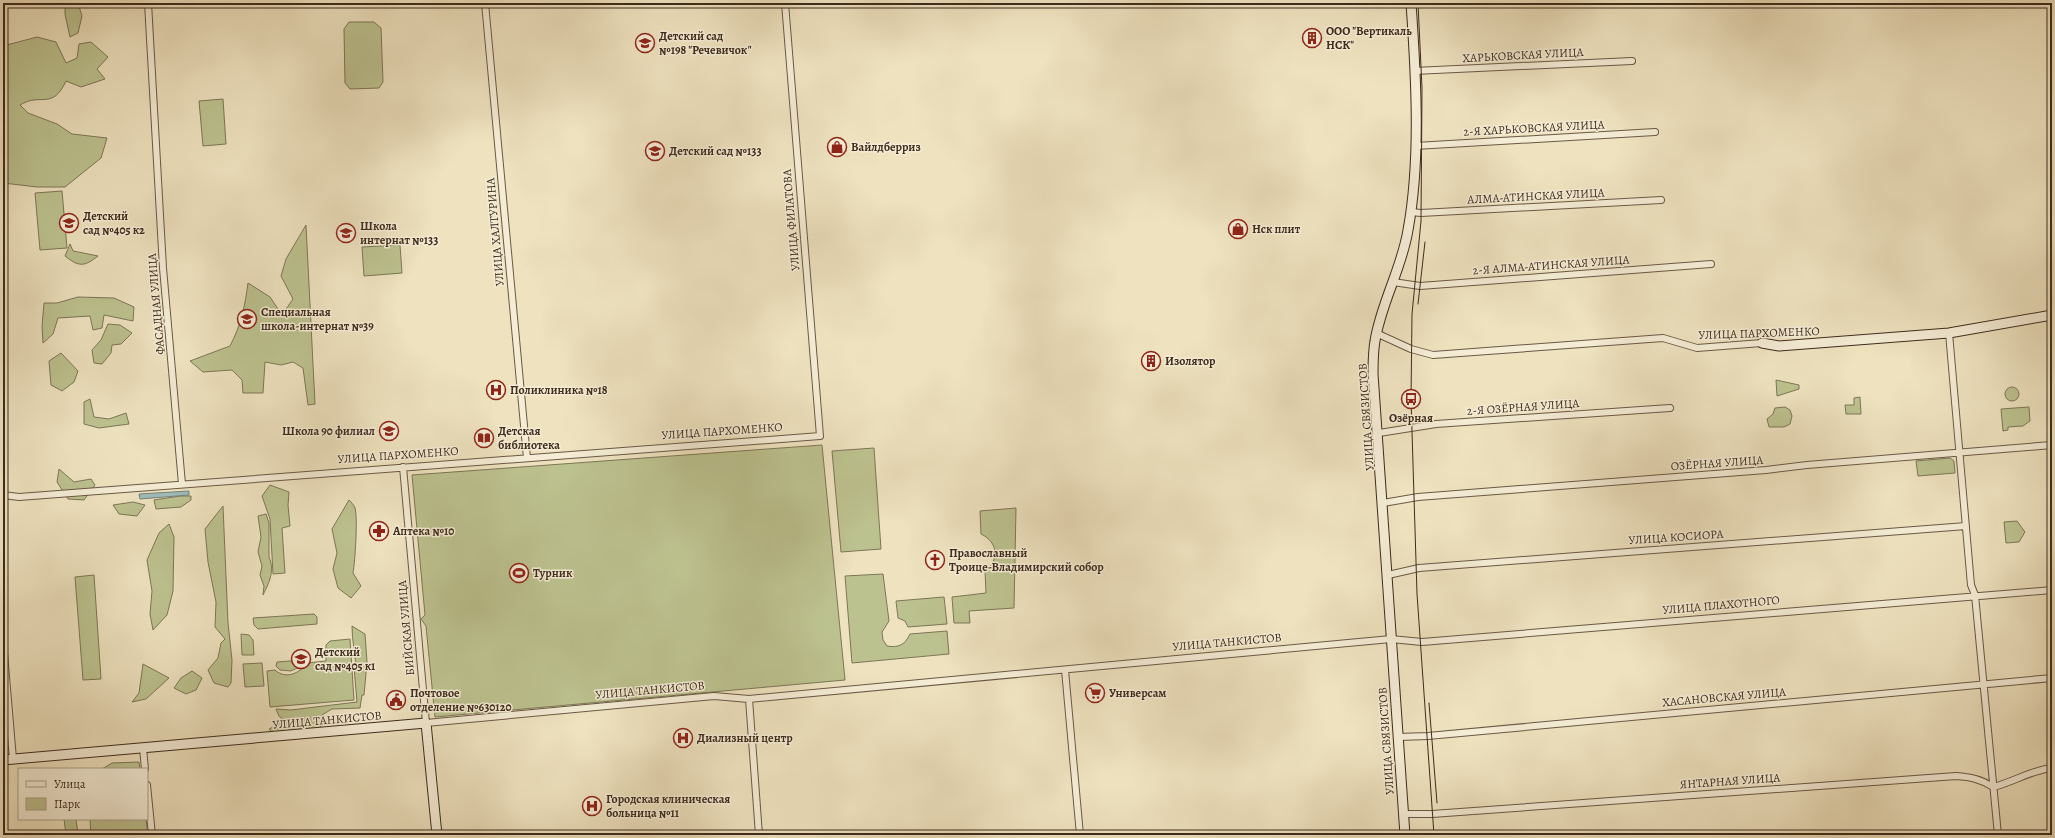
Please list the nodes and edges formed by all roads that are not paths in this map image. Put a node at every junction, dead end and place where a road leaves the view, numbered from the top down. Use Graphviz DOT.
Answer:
graph roads {
  1 [pos="148,3"];
  2 [pos="485,3"];
  3 [pos="785,3"];
  4 [pos="1411,3"];
  5 [pos="1632,61"];
  6 [pos="1414,71"];
  7 [pos="1655,132"];
  8 [pos="1415,146"];
  9 [pos="1661,200"];
  10 [pos="1411,212"];
  11 [pos="1711,264"];
  12 [pos="1393,282"];
  13 [pos="2052,315"];
  14 [pos="1949,332"];
  15 [pos="1376,333"];
  16 [pos="1762,343"];
  17 [pos="1670,408"];
  18 [pos="1379,432"];
  19 [pos="820,436"];
  20 [pos="2052,445"];
  21 [pos="1960,453"];
  22 [pos="526,458"];
  23 [pos="403,466"];
  24 [pos="182,484"];
  25 [pos="3,495"];
  26 [pos="1383,503"];
  27 [pos="1966,526"];
  28 [pos="1388,575"];
  29 [pos="2052,590"];
  30 [pos="1975,595"];
  31 [pos="1391,638"];
  32 [pos="3,641"];
  33 [pos="1065,670"];
  34 [pos="2052,678"];
  35 [pos="1983,683"];
  36 [pos="749,699"];
  37 [pos="426,723"];
  38 [pos="1398,736"];
  39 [pos="143,748"];
  40 [pos="13,759"];
  41 [pos="3,760"];
  42 [pos="145,768"];
  43 [pos="2052,768"];
  44 [pos="1993,787"];
  45 [pos="148,795"];
  46 [pos="1404,814"];
  47 [pos="152,835"];
  48 [pos="437,835"];
  49 [pos="759,835"];
  50 [pos="1080,835"];
  51 [pos="1405,835"];
  52 [pos="1998,835"];
  1 -- 24 [label="street, ФАСАДНАЯ УЛИЦА"];
  2 -- 22 [label="street, УЛИЦА ХАЛТУРИНА"];
  3 -- 19 [label="street, УЛИЦА ФИЛАТОВА"];
  4 -- 6 [label="street, УЛИЦА СВЯЗИСТОВ"];
  5 -- 6 [label="street, ХАРЬКОВСКАЯ УЛИЦА"];
  6 -- 8 [label="street, УЛИЦА СВЯЗИСТОВ"];
  7 -- 8 [label="street, 2-Я ХАРЬКОВСКАЯ УЛИЦА"];
  8 -- 10 [label="street, УЛИЦА СВЯЗИСТОВ"];
  9 -- 10 [label="street, АЛМА-АТИНСКАЯ УЛИЦА"];
  10 -- 12 [label="street, УЛИЦА СВЯЗИСТОВ"];
  11 -- 12 [label="street, 2-Я АЛМА-АТИНСКАЯ УЛИЦА"];
  12 -- 15 [label="street, УЛИЦА СВЯЗИСТОВ"];
  13 -- 14 [label="street, УЛИЦА ПАРХОМЕНКО"];
  14 -- 16 [label="street, УЛИЦА ПАРХОМЕНКО"];
  14 -- 21 [label="street"];
  15 -- 16 [label="street, УЛИЦА ПАРХОМЕНКО"];
  15 -- 18 [label="street, УЛИЦА СВЯЗИСТОВ"];
  17 -- 18 [label="street, 2-Я ОЗЁРНАЯ УЛИЦА"];
  18 -- 26 [label="street, УЛИЦА СВЯЗИСТОВ"];
  19 -- 22 [label="street, УЛИЦА ПАРХОМЕНКО"];
  20 -- 21 [label="street, ОЗЁРНАЯ УЛИЦА"];
  21 -- 26 [label="street, ОЗЁРНАЯ УЛИЦА"];
  21 -- 27 [label="street"];
  22 -- 23 [label="street, УЛИЦА ПАРХОМЕНКО"];
  23 -- 24 [label="street, УЛИЦА ПАРХОМЕНКО"];
  23 -- 37 [label="street, БИЙСКАЯ УЛИЦА"];
  24 -- 25 [label="street, УЛИЦА ПАРХОМЕНКО"];
  26 -- 28 [label="street, УЛИЦА СВЯЗИСТОВ"];
  27 -- 28 [label="street, УЛИЦА КОСИОРА"];
  27 -- 30 [label="street"];
  28 -- 31 [label="street, УЛИЦА СВЯЗИСТОВ"];
  29 -- 30 [label="street, УЛИЦА ПЛАХОТНОГО"];
  30 -- 31 [label="street, УЛИЦА ПЛАХОТНОГО"];
  30 -- 35 [label="street"];
  31 -- 33 [label="street, УЛИЦА ТАНКИСТОВ"];
  31 -- 38 [label="street, УЛИЦА СВЯЗИСТОВ"];
  32 -- 40 [label="street"];
  33 -- 36 [label="street, УЛИЦА ТАНКИСТОВ"];
  33 -- 50 [label="street"];
  34 -- 35 [label="street, ХАСАНОВСКАЯ УЛИЦА"];
  35 -- 38 [label="street, ХАСАНОВСКАЯ УЛИЦА"];
  35 -- 44 [label="street"];
  36 -- 37 [label="street, УЛИЦА ТАНКИСТОВ"];
  36 -- 49 [label="street"];
  37 -- 39 [label="street, УЛИЦА ТАНКИСТОВ"];
  37 -- 48 [label="street, БИЙСКАЯ УЛИЦА"];
  38 -- 46 [label="street, УЛИЦА СВЯЗИСТОВ"];
  39 -- 40 [label="street, УЛИЦА ТАНКИСТОВ"];
  39 -- 42 [label="street"];
  40 -- 41 [label="street, УЛИЦА ТАНКИСТОВ"];
  43 -- 44 [label="street"];
  44 -- 46 [label="street, ЯНТАРНАЯ УЛИЦА"];
  44 -- 52 [label="street"];
  45 -- 47 [label="street"];
  46 -- 51 [label="street, УЛИЦА СВЯЗИСТОВ"];
}
